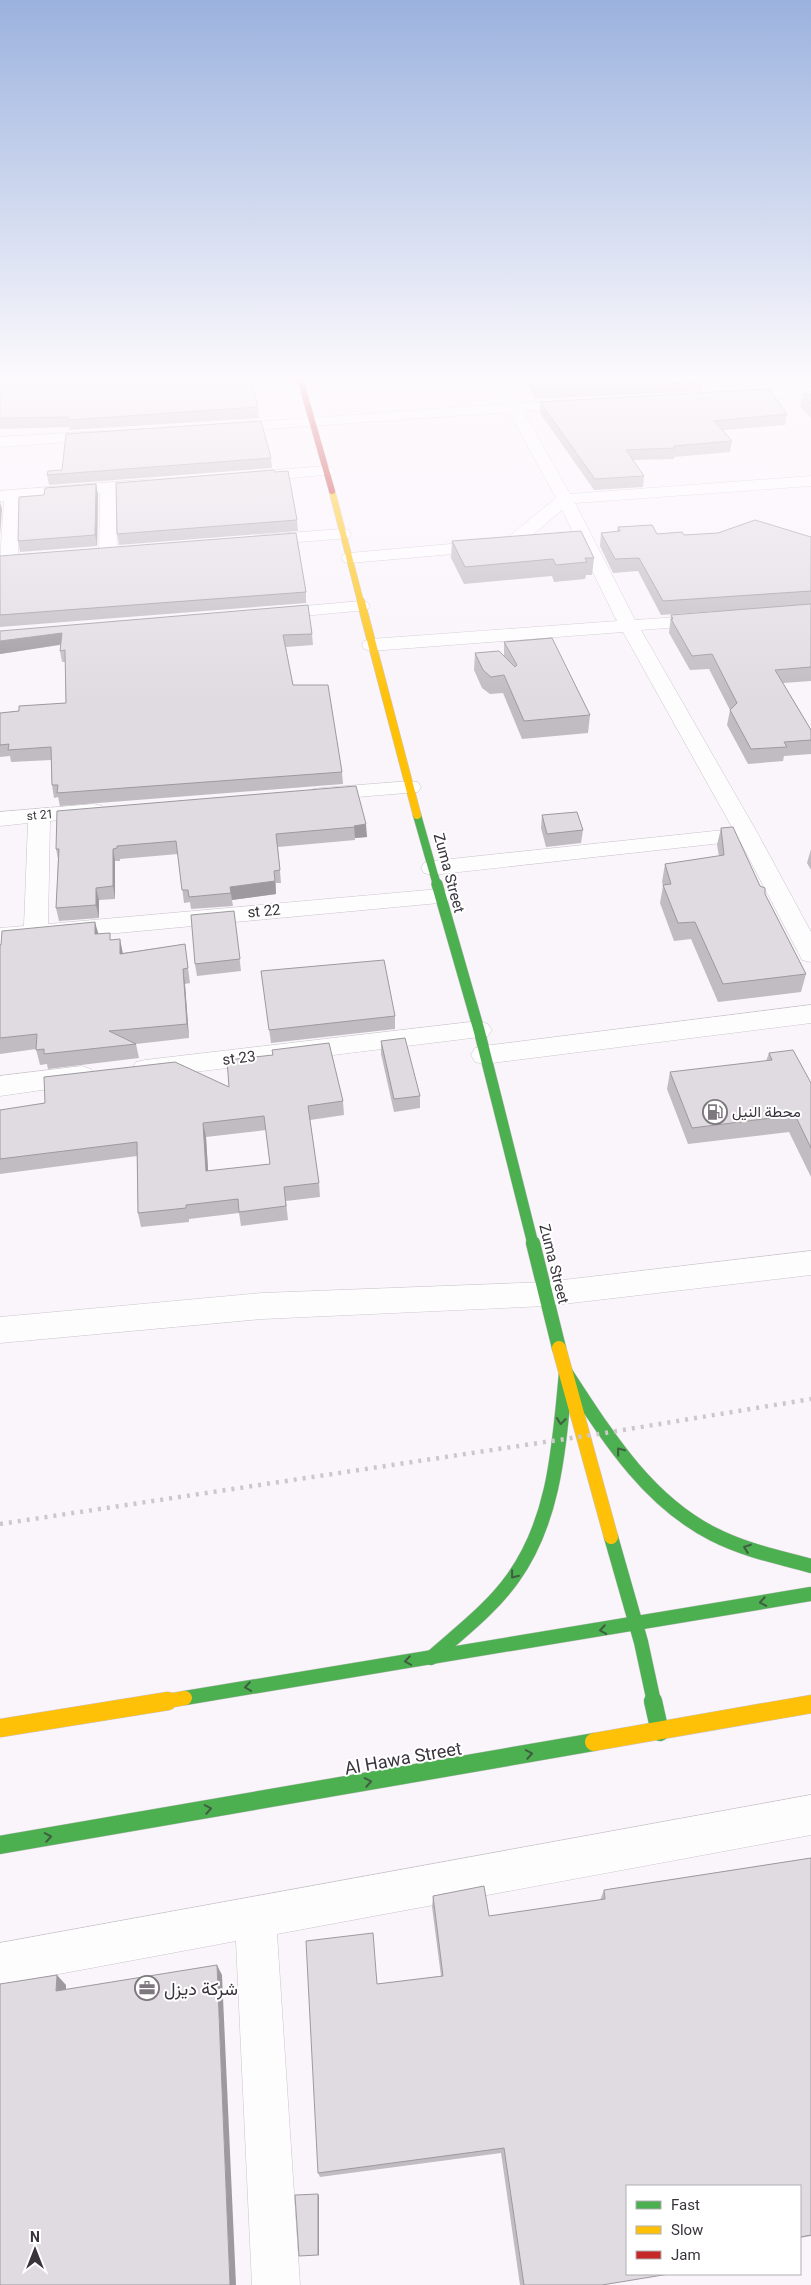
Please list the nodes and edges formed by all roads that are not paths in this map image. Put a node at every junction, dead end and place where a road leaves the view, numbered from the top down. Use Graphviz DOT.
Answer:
graph roads {
  1 [pos="108,488"];
  2 [pos="100,489"];
  3 [pos="331,489"];
  4 [pos="559,489"];
  5 [pos="707,489"];
  6 [pos="6,496"];
  7 [pos="565,499"];
  8 [pos="343,534"];
  9 [pos="242,542"];
  10 [pos="127,551"];
  11 [pos="350,558"];
  12 [pos="27,559"];
  13 [pos="4,561"];
  14 [pos="361,606"];
  15 [pos="254,615"];
  16 [pos="725,618"];
  17 [pos="629,626"];
  18 [pos="371,645"];
  19 [pos="410,787"];
  20 [pos="302,795"];
  21 [pos="117,809"];
  22 [pos="39,815"];
  23 [pos="0,818"];
  24 [pos="747,834"];
  25 [pos="432,868"];
  26 [pos="439,896"];
  27 [pos="36,932"];
  28 [pos="0,936"];
  29 [pos="811,954"];
  30 [pos="811,1014"];
  31 [pos="481,1043"];
  32 [pos="0,1086"];
  33 [pos="811,1263"];
  34 [pos="546,1294"];
  35 [pos="0,1330"];
  36 [pos="566,1373"];
  37 [pos="811,1566"];
  38 [pos="811,1594"];
  39 [pos="636,1624"];
  40 [pos="430,1658"];
  41 [pos="811,1704"];
  42 [pos="0,1728"];
  43 [pos="660,1732"];
  44 [pos="811,1815"];
  45 [pos="0,1845"];
  46 [pos="255,1917"];
  47 [pos="0,1964"];
  48 [pos="276,2285"];
  1 -- 10 [label="street"];
  2 -- 6 [label="street"];
  3 -- 8 [label="main road, Zuma Street"];
  4 -- 7 [label="street"];
  5 -- 7 [label="street"];
  6 -- 13 [label="street"];
  7 -- 11 [label="street"];
  7 -- 17 [label="street"];
  8 -- 9 [label="street"];
  8 -- 11 [label="main road, Zuma Street"];
  11 -- 14 [label="main road, Zuma Street"];
  12 -- 13 [label="street"];
  14 -- 15 [label="street"];
  14 -- 18 [label="main road, Zuma Street"];
  16 -- 17 [label="street"];
  17 -- 18 [label="street"];
  17 -- 24 [label="street"];
  18 -- 19 [label="main road, Zuma Street"];
  19 -- 20 [label="street"];
  19 -- 25 [label="main road, Zuma Street"];
  21 -- 22 [label="street, st 21"];
  22 -- 23 [label="street, st 21"];
  22 -- 27 [label="street"];
  24 -- 25 [label="street"];
  24 -- 29 [label="street"];
  25 -- 26 [label="main road, Zuma Street"];
  26 -- 27 [label="street, st 22"];
  26 -- 31 [label="main road, Zuma Street"];
  27 -- 28 [label="street, st 22"];
  30 -- 31 [label="street, st 23"];
  31 -- 32 [label="street, st 23"];
  31 -- 34 [label="main road, Zuma Street"];
  33 -- 34 [label="street"];
  34 -- 35 [label="street"];
  34 -- 36 [label="main road, Zuma Street"];
  37 -- 36 [label="main road, one-way"];
  36 -- 39 [label="main road, Zuma Street"];
  36 -- 40 [label="main road, one-way"];
  38 -- 39 [label="main road, one-way"];
  39 -- 40 [label="main road, one-way"];
  39 -- 43 [label="main road, Zuma Street"];
  40 -- 42 [label="main road, one-way"];
  41 -- 43 [label="main road, Al Hawa Street"];
  45 -- 43 [label="main road, Al Hawa Street, one-way"];
  44 -- 46 [label="street"];
  46 -- 47 [label="street"];
  46 -- 48 [label="street"];
}
